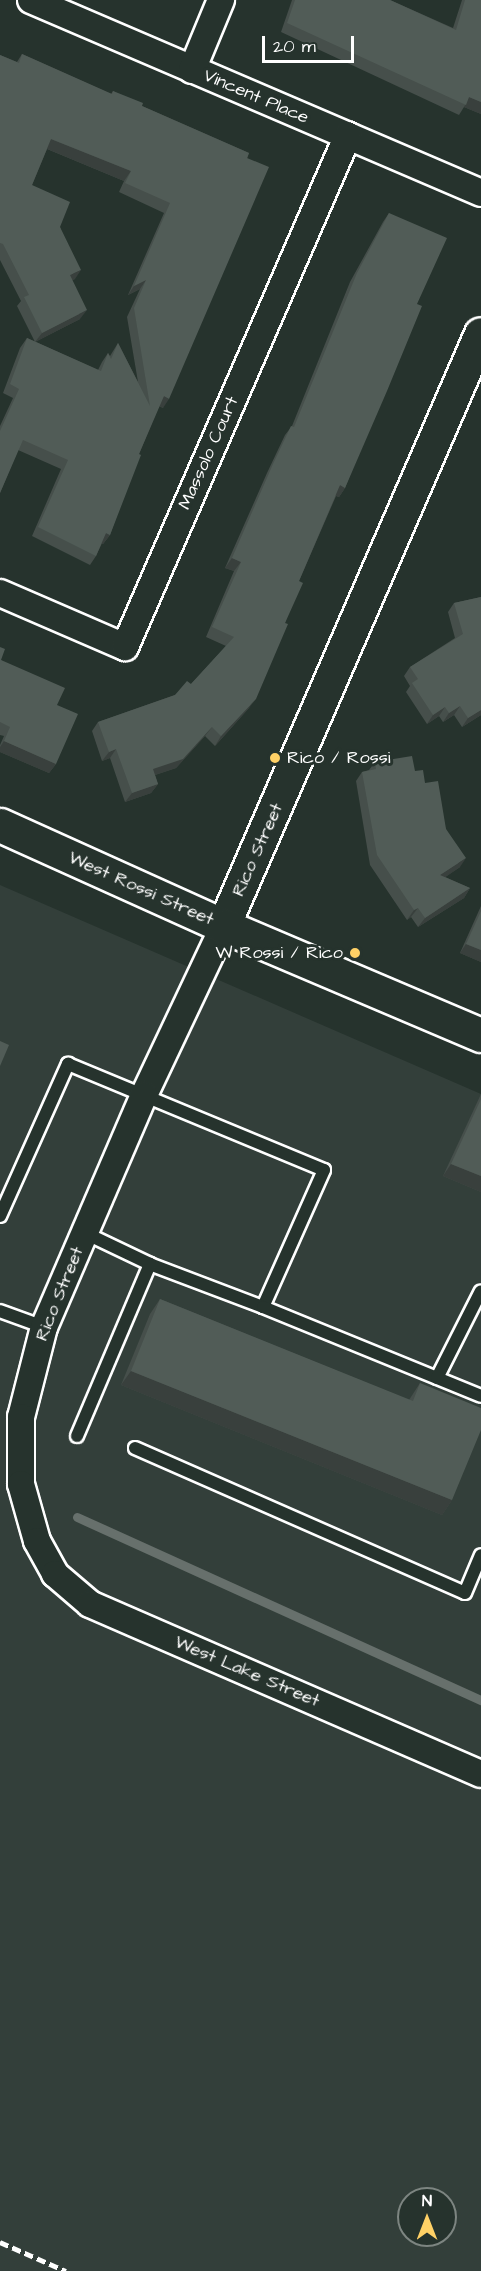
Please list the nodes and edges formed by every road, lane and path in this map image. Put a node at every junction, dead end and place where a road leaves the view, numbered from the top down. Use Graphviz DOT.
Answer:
graph roads {
  1 [pos="31,0"];
  2 [pos="221,0"];
  3 [pos="192,70"];
  4 [pos="348,135"];
  5 [pos="481,193"];
  6 [pos="481,334"];
  7 [pos="0,593"];
  8 [pos="0,825"];
  9 [pos="224,926"];
  10 [pos="481,1035"];
  11 [pos="144,1095"];
  12 [pos="0,1216"];
  13 [pos="85,1233"];
  14 [pos="150,1264"];
  15 [pos="481,1291"];
  16 [pos="263,1307"];
  17 [pos="0,1311"];
  18 [pos="44,1327"];
  19 [pos="438,1378"];
  20 [pos="481,1396"];
  21 [pos="77,1436"];
  22 [pos="135,1448"];
  23 [pos="37,1540"];
  24 [pos="481,1556"];
  25 [pos="481,1774"];
  1 -- 3 [label="street, Vincent Place"];
  2 -- 3 [label="street"];
  3 -- 4 [label="street, Vincent Place"];
  4 -- 5 [label="street, Vincent Place"];
  4 -- 7 [label="street, Massolo Court"];
  6 -- 9 [label="street, Rico Street"];
  8 -- 9 [label="main road, West Rossi Street"];
  9 -- 10 [label="main road, West Rossi Street"];
  9 -- 11 [label="street, Rico Street"];
  11 -- 12 [label="lane"];
  11 -- 13 [label="street, Rico Street"];
  11 -- 16 [label="lane"];
  13 -- 14 [label="lane"];
  13 -- 18 [label="street, Rico Street"];
  14 -- 16 [label="lane"];
  14 -- 21 [label="lane"];
  15 -- 19 [label="lane"];
  16 -- 19 [label="lane"];
  17 -- 18 [label="lane"];
  18 -- 23 [label="street, Rico Street"];
  19 -- 20 [label="lane"];
  22 -- 24 [label="lane"];
  23 -- 25 [label="street, West Lake Street"];
}
